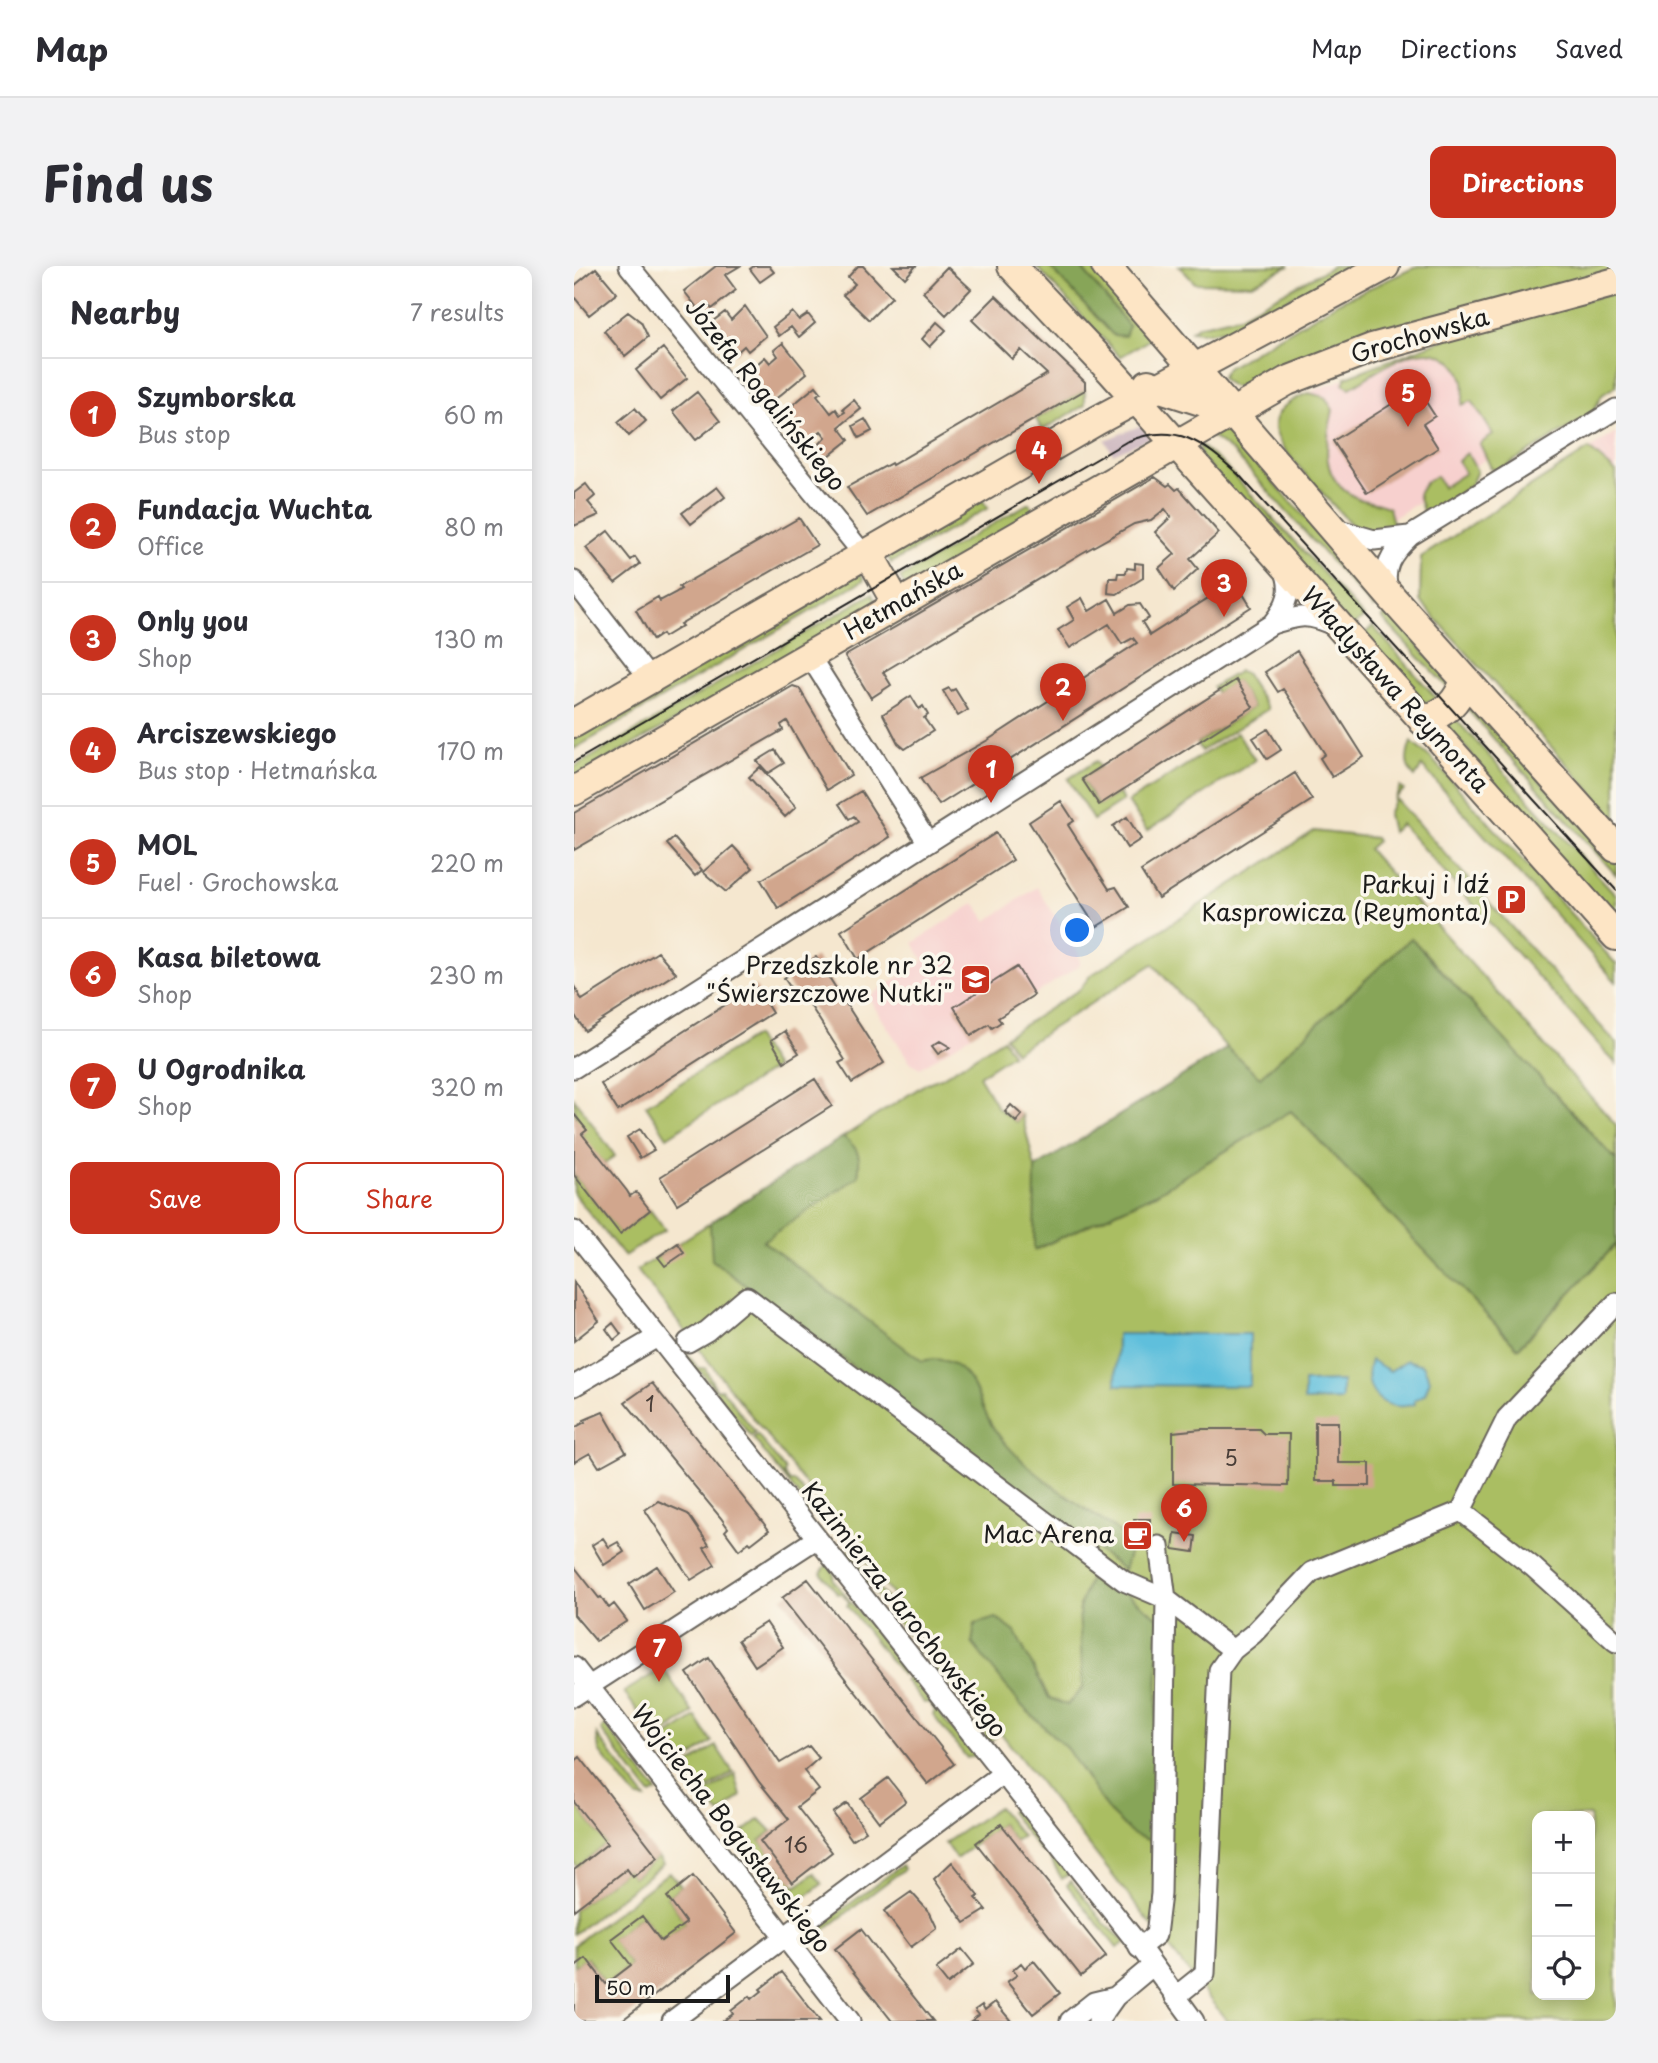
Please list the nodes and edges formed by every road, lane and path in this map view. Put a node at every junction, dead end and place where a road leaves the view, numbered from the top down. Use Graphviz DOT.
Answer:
graph roads {
  1 [pos="629,266"];
  2 [pos="1013,266"];
  3 [pos="1106,266"];
  4 [pos="1385,266"];
  5 [pos="1616,282"];
  6 [pos="1195,367"];
  7 [pos="1147,393"];
  8 [pos="1187,397"];
  9 [pos="1616,409"];
  10 [pos="1232,411"];
  11 [pos="1174,444"];
  12 [pos="1332,527"];
  13 [pos="1410,536"];
  14 [pos="864,555"];
  15 [pos="1283,566"];
  16 [pos="574,581"];
  17 [pos="1389,594"];
  18 [pos="897,604"];
  19 [pos="1272,624"];
  20 [pos="1336,626"];
  21 [pos="809,655"];
  22 [pos="650,679"];
  23 [pos="1465,680"];
  24 [pos="1423,721"];
  25 [pos="574,723"];
  26 [pos="574,792"];
  27 [pos="928,843"];
  28 [pos="1616,848"];
  29 [pos="1616,936"];
  30 [pos="574,1068"];
  31 [pos="574,1231"];
  32 [pos="1616,1303"];
  33 [pos="657,1337"];
  34 [pos="688,1342"];
  35 [pos="574,1386"];
  36 [pos="1461,1511"];
  37 [pos="816,1539"];
  38 [pos="1159,1546"];
  39 [pos="1166,1600"];
  40 [pos="1616,1642"];
  41 [pos="1233,1650"];
  42 [pos="574,1667"];
  43 [pos="582,1691"];
  44 [pos="1002,1774"];
  45 [pos="783,1937"];
  46 [pos="1139,1948"];
  47 [pos="1151,1967"];
  48 [pos="1115,1997"];
  49 [pos="1175,1997"];
  50 [pos="672,2021"];
  51 [pos="850,2021"];
  52 [pos="1070,2021"];
  53 [pos="1098,2021"];
  54 [pos="1194,2021"];
  1 -- 14 [label="street, Józefa Rogalińskiego"];
  2 -- 7 [label="main road, Władysława Reymonta"];
  3 -- 6 [label="main road"];
  4 -- 6 [label="main road"];
  5 -- 10 [label="main road, Grochowska"];
  6 -- 7 [label="main road"];
  6 -- 8 [label="main road"];
  6 -- 10 [label="main road"];
  7 -- 8 [label="main road"];
  7 -- 11 [label="main road, Władysława Reymonta"];
  7 -- 14 [label="main road"];
  8 -- 10 [label="main road"];
  8 -- 11 [label="main road"];
  9 -- 13 [label="street"];
  10 -- 11 [label="main road, Hetmańska"];
  10 -- 12 [label="main road"];
  11 -- 15 [label="main road, Władysława Reymonta"];
  11 -- 18 [label="main road, Hetmańska"];
  12 -- 13 [label="street"];
  12 -- 17 [label="main road"];
  13 -- 17 [label="street"];
  14 -- 18 [label="main road"];
  14 -- 22 [label="main road"];
  15 -- 19 [label="street"];
  15 -- 20 [label="main road, Władysława Reymonta"];
  16 -- 22 [label="street"];
  17 -- 23 [label="main road"];
  18 -- 21 [label="main road, Hetmańska"];
  19 -- 20 [label="street"];
  19 -- 27 [label="street"];
  20 -- 24 [label="main road, Władysława Reymonta"];
  21 -- 26 [label="main road, Hetmańska"];
  21 -- 27 [label="street"];
  22 -- 25 [label="main road"];
  23 -- 24 [label="main road"];
  23 -- 28 [label="main road"];
  24 -- 29 [label="main road, Władysława Reymonta"];
  27 -- 30 [label="street"];
  31 -- 33 [label="street, Kazimierza Jarochowskiego"];
  32 -- 36 [label="street"];
  33 -- 35 [label="street"];
  33 -- 37 [label="street, Kazimierza Jarochowskiego"];
  34 -- 39 [label="street"];
  36 -- 40 [label="street"];
  36 -- 41 [label="street"];
  37 -- 43 [label="street"];
  37 -- 44 [label="street, Kazimierza Jarochowskiego"];
  38 -- 39 [label="street"];
  39 -- 41 [label="street"];
  39 -- 46 [label="street"];
  41 -- 49 [label="street"];
  42 -- 43 [label="street, Wojciecha Bogusławskiego"];
  43 -- 45 [label="street, Wojciecha Bogusławskiego"];
  44 -- 45 [label="street"];
  44 -- 46 [label="street, Kazimierza Jarochowskiego"];
  45 -- 50 [label="street"];
  45 -- 51 [label="street, Wojciecha Bogusławskiego"];
  46 -- 47 [label="street, Kazimierza Jarochowskiego"];
  47 -- 48 [label="street"];
  47 -- 49 [label="street, Kazimierza Jarochowskiego"];
  48 -- 52 [label="street"];
  48 -- 53 [label="street"];
  49 -- 54 [label="street, Kazimierza Jarochowskiego"];
}
